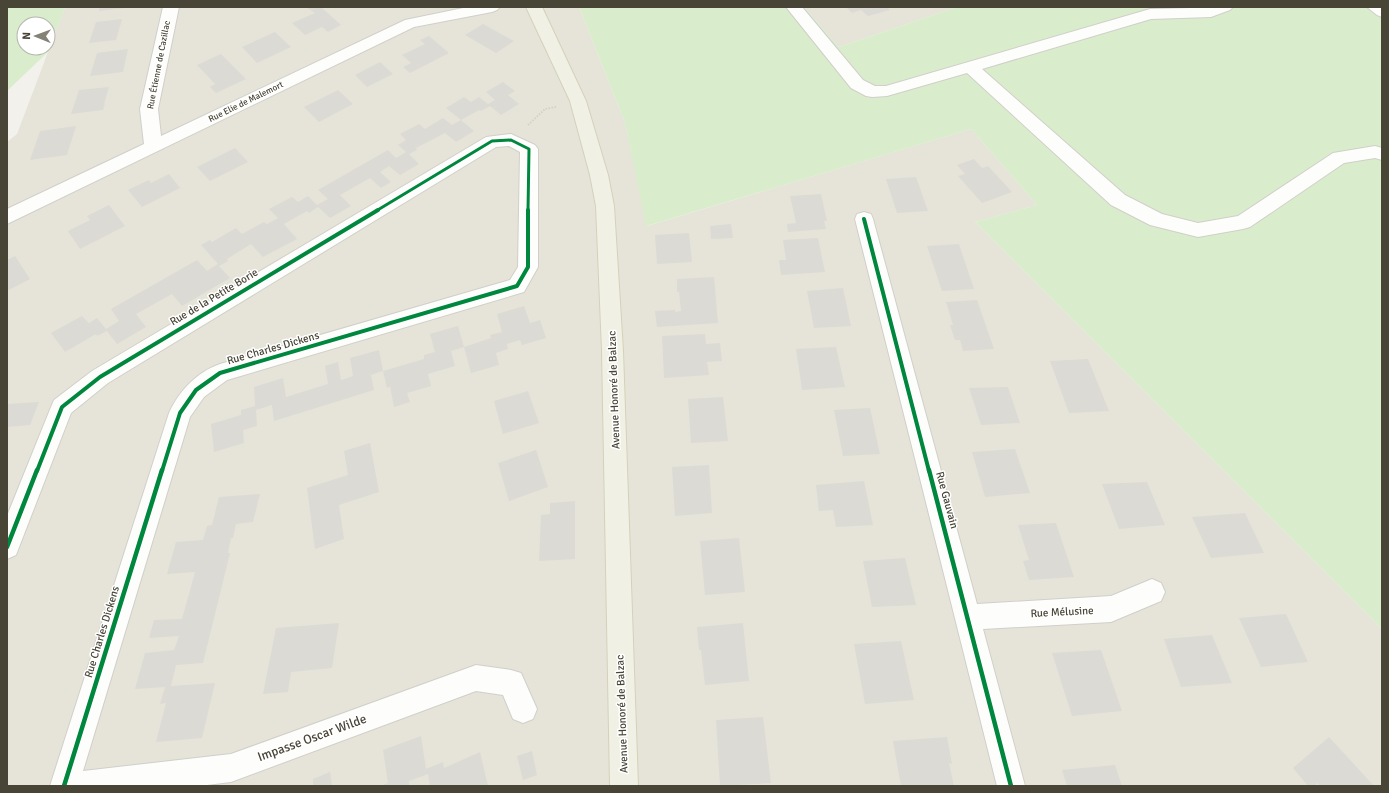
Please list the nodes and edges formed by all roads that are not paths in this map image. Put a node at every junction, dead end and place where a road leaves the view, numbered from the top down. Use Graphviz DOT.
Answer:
graph roads {
  1 [pos="171,7"];
  2 [pos="405,7"];
  3 [pos="492,7"];
  4 [pos="518,7"];
  5 [pos="532,7"];
  6 [pos="794,7"];
  7 [pos="1226,7"];
  8 [pos="1375,7"];
  9 [pos="1382,12"];
  10 [pos="410,23"];
  11 [pos="970,67"];
  12 [pos="511,140"];
  13 [pos="153,146"];
  14 [pos="1382,154"];
  15 [pos="7,217"];
  16 [pos="864,219"];
  17 [pos="7,547"];
  18 [pos="1152,592"];
  19 [pos="968,617"];
  20 [pos="523,710"];
  21 [pos="64,786"];
  22 [pos="78,786"];
  23 [pos="624,786"];
  24 [pos="1011,786"];
  1 -- 13 [label="street, Rue Étienne de Cazillac"];
  2 -- 10 [label="street"];
  3 -- 10 [label="street, Rue Elie de Malemort"];
  4 -- 5 [label="main road"];
  5 -- 23 [label="main road, Avenue Honoré de Balzac"];
  6 -- 11 [label="street"];
  7 -- 11 [label="street"];
  8 -- 9 [label="street"];
  10 -- 13 [label="street, Rue Elie de Malemort"];
  11 -- 14 [label="street"];
  12 -- 17 [label="street, Rue de la Petite Borie"];
  12 -- 21 [label="street, Rue Charles Dickens"];
  13 -- 15 [label="street, Rue Elie de Malemort"];
  16 -- 19 [label="street, Rue Gauvain"];
  18 -- 19 [label="street, Rue Mélusine"];
  19 -- 24 [label="street, Rue Gauvain"];
  20 -- 22 [label="street, Impasse Oscar Wilde"];
}
